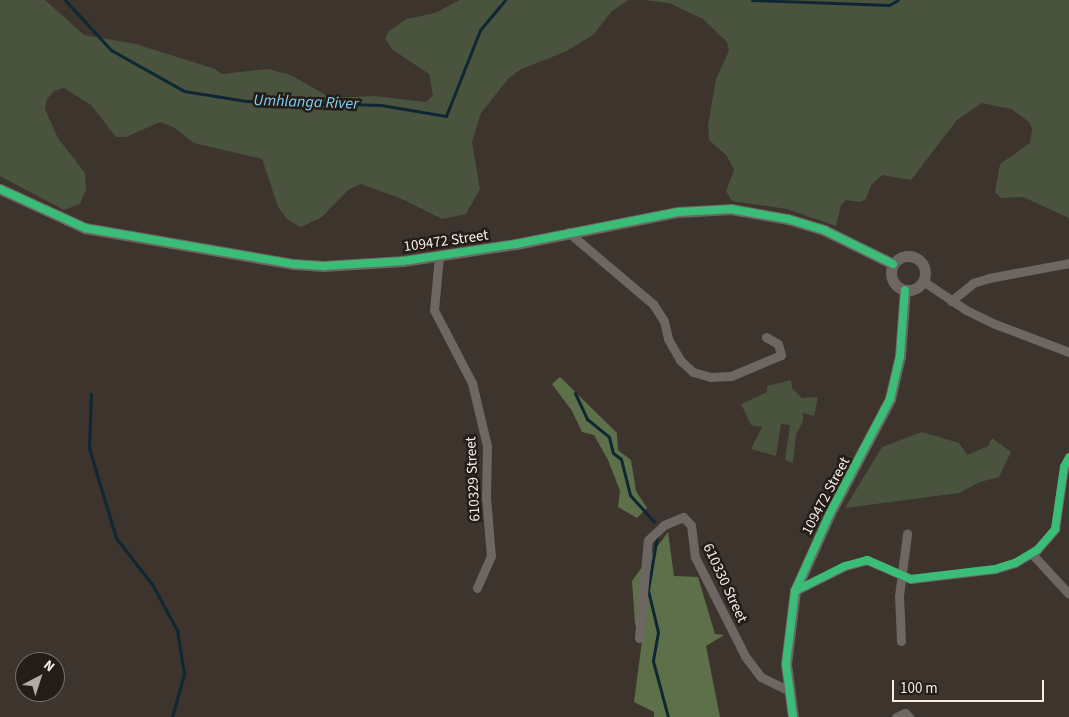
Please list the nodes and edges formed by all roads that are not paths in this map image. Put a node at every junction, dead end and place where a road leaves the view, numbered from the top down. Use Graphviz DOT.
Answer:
graph roads {
  1 [pos="0,189"];
  2 [pos="568,232"];
  3 [pos="439,256"];
  4 [pos="1069,262"];
  5 [pos="894,264"];
  6 [pos="923,281"];
  7 [pos="905,290"];
  8 [pos="951,301"];
  9 [pos="766,337"];
  10 [pos="1069,352"];
  11 [pos="1069,457"];
  12 [pos="908,534"];
  13 [pos="1032,554"];
  14 [pos="902,577"];
  15 [pos="476,588"];
  16 [pos="795,591"];
  17 [pos="1069,594"];
  18 [pos="639,638"];
  19 [pos="901,641"];
  20 [pos="788,690"];
  21 [pos="790,714"];
  22 [pos="896,717"];
  23 [pos="910,717"];
  1 -- 3 [label="street, 109472 Street"];
  2 -- 3 [label="street, 109472 Street"];
  2 -- 5 [label="street, 109472 Street"];
  2 -- 9 [label="street"];
  3 -- 15 [label="street, 610329 Street"];
  4 -- 8 [label="street"];
  5 -- 6 [label="street"];
  5 -- 7 [label="street"];
  6 -- 7 [label="street"];
  6 -- 8 [label="street"];
  7 -- 16 [label="street, 109472 Street"];
  8 -- 10 [label="street"];
  11 -- 13 [label="street"];
  12 -- 14 [label="street"];
  13 -- 14 [label="street"];
  13 -- 17 [label="street"];
  14 -- 16 [label="street"];
  14 -- 19 [label="street"];
  16 -- 20 [label="street, 109472 Street"];
  18 -- 20 [label="street, 610330 Street"];
  20 -- 21 [label="street, 109472 Street"];
  22 -- 23 [label="street"];
}
